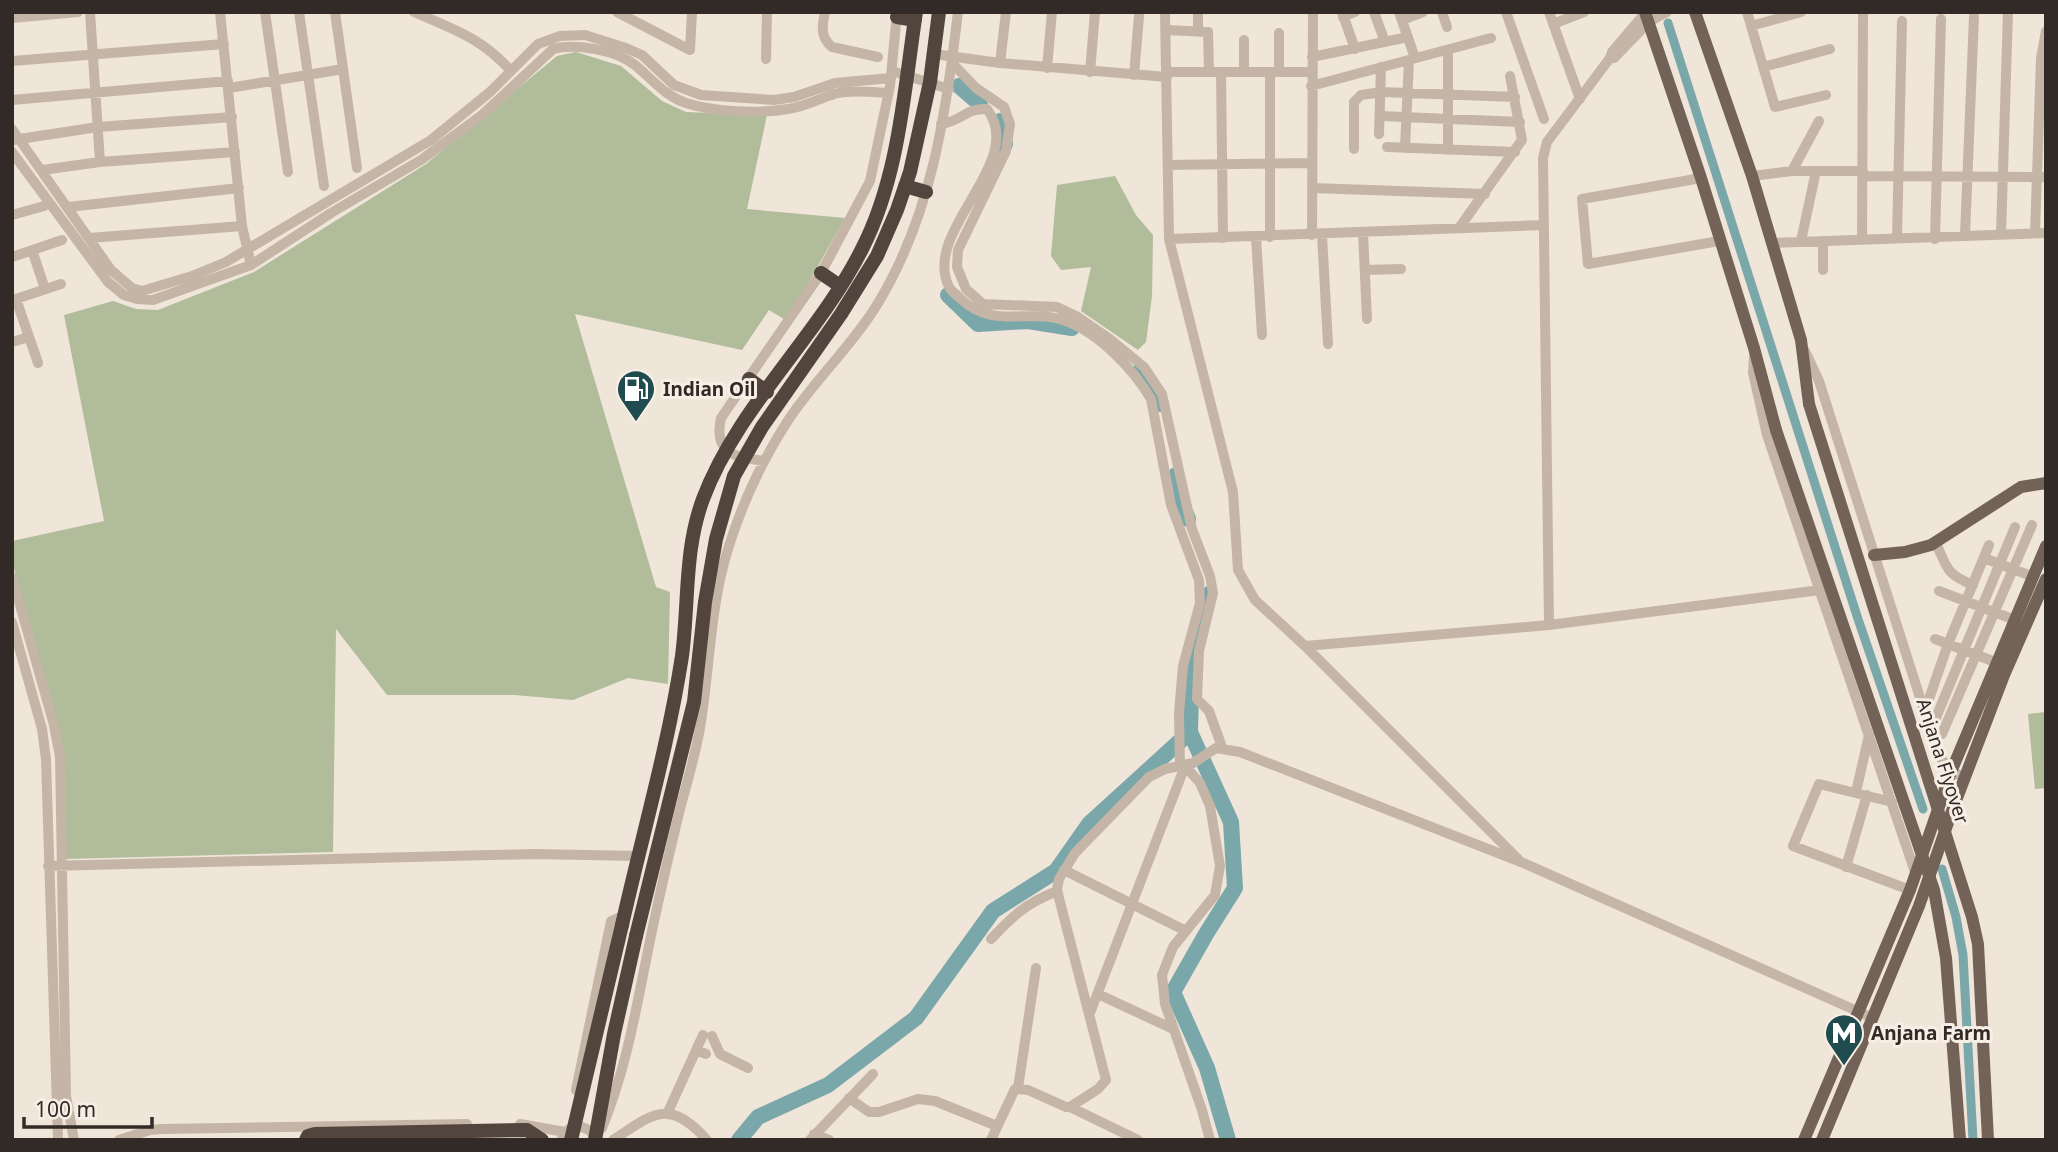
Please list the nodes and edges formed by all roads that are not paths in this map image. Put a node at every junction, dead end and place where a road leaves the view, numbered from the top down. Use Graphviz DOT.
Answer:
graph roads {
  1 [pos="78,12"];
  2 [pos="90,12"];
  3 [pos="220,12"];
  4 [pos="265,12"];
  5 [pos="299,12"];
  6 [pos="335,12"];
  7 [pos="414,12"];
  8 [pos="617,12"];
  9 [pos="692,12"];
  10 [pos="767,12"];
  11 [pos="825,12"];
  12 [pos="939,12"];
  13 [pos="958,12"];
  14 [pos="1006,12"];
  15 [pos="1052,12"];
  16 [pos="1095,12"];
  17 [pos="1165,12"];
  18 [pos="1198,12"];
  19 [pos="1313,12"];
  20 [pos="1355,12"];
  21 [pos="1374,12"];
  22 [pos="1423,12"];
  23 [pos="1442,12"];
  24 [pos="1506,12"];
  25 [pos="1549,12"];
  26 [pos="1584,12"];
  27 [pos="1667,12"];
  28 [pos="1695,12"];
  29 [pos="1747,12"];
  30 [pos="1801,12"];
  31 [pos="1863,12"];
  32 [pos="2008,12"];
  33 [pos="1342,14"];
  34 [pos="897,15"];
  35 [pos="1646,15"];
  36 [pos="916,16"];
  37 [pos="1139,16"];
  38 [pos="1400,16"];
  39 [pos="1974,16"];
  40 [pos="12,18"];
  41 [pos="1941,19"];
  42 [pos="1902,21"];
  43 [pos="1553,24"];
  44 [pos="1751,26"];
  45 [pos="1447,27"];
  46 [pos="1166,30"];
  47 [pos="1198,30"];
  48 [pos="2046,32"];
  49 [pos="1279,33"];
  50 [pos="1408,37"];
  51 [pos="1491,38"];
  52 [pos="1244,40"];
  53 [pos="1385,42"];
  54 [pos="224,44"];
  55 [pos="1354,49"];
  56 [pos="1830,49"];
  57 [pos="1448,50"];
  58 [pos="93,53"];
  59 [pos="934,54"];
  60 [pos="878,57"];
  61 [pos="1312,57"];
  62 [pos="766,59"];
  63 [pos="1412,59"];
  64 [pos="952,60"];
  65 [pos="12,61"];
  66 [pos="1000,63"];
  67 [pos="1381,67"];
  68 [pos="1763,67"];
  69 [pos="1047,68"];
  70 [pos="343,69"];
  71 [pos="511,71"];
  72 [pos="1090,72"];
  73 [pos="1209,72"];
  74 [pos="1222,72"];
  75 [pos="1244,72"];
  76 [pos="1275,72"];
  77 [pos="1312,72"];
  78 [pos="891,74"];
  79 [pos="308,75"];
  80 [pos="1134,75"];
  81 [pos="1167,75"];
  82 [pos="908,76"];
  83 [pos="1510,76"];
  84 [pos="275,80"];
  85 [pos="930,82"];
  86 [pos="228,85"];
  87 [pos="1311,86"];
  88 [pos="949,89"];
  89 [pos="95,91"];
  90 [pos="1381,92"];
  91 [pos="888,93"];
  92 [pos="1407,93"];
  93 [pos="1448,94"];
  94 [pos="1826,95"];
  95 [pos="1515,97"];
  96 [pos="1580,99"];
  97 [pos="12,100"];
  98 [pos="1380,116"];
  99 [pos="232,117"];
  100 [pos="1406,117"];
  101 [pos="1448,119"];
  102 [pos="1544,119"];
  103 [pos="1819,121"];
  104 [pos="1520,122"];
  105 [pos="942,124"];
  106 [pos="98,128"];
  107 [pos="1379,134"];
  108 [pos="14,136"];
  109 [pos="1387,147"];
  110 [pos="1405,148"];
  111 [pos="1354,149"];
  112 [pos="1448,150"];
  113 [pos="12,152"];
  114 [pos="236,152"];
  115 [pos="1516,152"];
  116 [pos="100,162"];
  117 [pos="1312,163"];
  118 [pos="1222,164"];
  119 [pos="1270,164"];
  120 [pos="1168,165"];
  121 [pos="357,168"];
  122 [pos="873,168"];
  123 [pos="42,170"];
  124 [pos="1792,171"];
  125 [pos="1816,171"];
  126 [pos="288,172"];
  127 [pos="888,173"];
  128 [pos="1863,174"];
  129 [pos="1899,175"];
  130 [pos="1752,176"];
  131 [pos="1937,176"];
  132 [pos="1969,177"];
  133 [pos="2003,177"];
  134 [pos="2041,177"];
  135 [pos="1701,178"];
  136 [pos="324,186"];
  137 [pos="905,186"];
  138 [pos="239,188"];
  139 [pos="1312,188"];
  140 [pos="926,192"];
  141 [pos="1485,194"];
  142 [pos="44,206"];
  143 [pos="68,206"];
  144 [pos="12,215"];
  145 [pos="1544,225"];
  146 [pos="242,226"];
  147 [pos="1459,228"];
  148 [pos="1363,233"];
  149 [pos="2040,233"];
  150 [pos="2001,234"];
  151 [pos="1317,235"];
  152 [pos="1965,235"];
  153 [pos="1256,237"];
  154 [pos="1270,237"];
  155 [pos="89,238"];
  156 [pos="1223,238"];
  157 [pos="1897,238"];
  158 [pos="1169,239"];
  159 [pos="1935,239"];
  160 [pos="62,240"];
  161 [pos="1862,240"];
  162 [pos="1719,241"];
  163 [pos="1823,241"];
  164 [pos="1801,242"];
  165 [pos="1772,243"];
  166 [pos="32,250"];
  167 [pos="247,251"];
  168 [pos="12,257"];
  169 [pos="251,265"];
  170 [pos="1401,269"];
  171 [pos="1365,270"];
  172 [pos="1823,270"];
  173 [pos="821,273"];
  174 [pos="61,284"];
  175 [pos="840,286"];
  176 [pos="45,289"];
  177 [pos="14,300"];
  178 [pos="1367,319"];
  179 [pos="1262,335"];
  180 [pos="29,337"];
  181 [pos="1801,341"];
  182 [pos="12,342"];
  183 [pos="1328,344"];
  184 [pos="1754,348"];
  185 [pos="38,363"];
  186 [pos="748,379"];
  187 [pos="767,392"];
  188 [pos="725,450"];
  189 [pos="744,458"];
  190 [pos="764,461"];
  191 [pos="2046,483"];
  192 [pos="2032,524"];
  193 [pos="2015,527"];
  194 [pos="1936,543"];
  195 [pos="1989,545"];
  196 [pos="2046,546"];
  197 [pos="1874,555"];
  198 [pos="1984,558"];
  199 [pos="2000,564"];
  200 [pos="2014,569"];
  201 [pos="12,577"];
  202 [pos="2040,578"];
  203 [pos="1973,585"];
  204 [pos="1820,590"];
  205 [pos="1940,591"];
  206 [pos="1966,601"];
  207 [pos="1981,607"];
  208 [pos="1995,612"];
  209 [pos="2015,620"];
  210 [pos="12,622"];
  211 [pos="1549,625"];
  212 [pos="1934,639"];
  213 [pos="1948,645"];
  214 [pos="1305,646"];
  215 [pos="1962,650"];
  216 [pos="1976,655"];
  217 [pos="2001,665"];
  218 [pos="1929,699"];
  219 [pos="1934,720"];
  220 [pos="1870,734"];
  221 [pos="1942,734"];
  222 [pos="1219,748"];
  223 [pos="1184,766"];
  224 [pos="1951,772"];
  225 [pos="1965,777"];
  226 [pos="1861,794"];
  227 [pos="1892,802"];
  228 [pos="639,856"];
  229 [pos="1521,862"];
  230 [pos="48,866"];
  231 [pos="62,866"];
  232 [pos="1846,867"];
  233 [pos="1064,870"];
  234 [pos="1916,873"];
  235 [pos="1910,890"];
  236 [pos="1057,891"];
  237 [pos="1923,895"];
  238 [pos="1133,903"];
  239 [pos="647,920"];
  240 [pos="1186,930"];
  241 [pos="991,939"];
  242 [pos="1036,968"];
  243 [pos="1098,994"];
  244 [pos="1859,1012"];
  245 [pos="1089,1013"];
  246 [pos="1873,1018"];
  247 [pos="1173,1029"];
  248 [pos="748,1068"];
  249 [pos="873,1074"];
  250 [pos="1018,1088"];
  251 [pos="849,1098"];
  252 [pos="1070,1107"];
  253 [pos="667,1114"];
  254 [pos="997,1126"];
  255 [pos="567,1135"];
  256 [pos="311,1137"];
  257 [pos="812,1137"];
  258 [pos="595,1139"];
  259 [pos="58,1140"];
  260 [pos="74,1140"];
  261 [pos="119,1140"];
  262 [pos="542,1140"];
  263 [pos="613,1140"];
  264 [pos="707,1140"];
  265 [pos="829,1140"];
  266 [pos="991,1140"];
  267 [pos="1138,1140"];
  268 [pos="1210,1140"];
  269 [pos="1804,1140"];
  270 [pos="1822,1140"];
  271 [pos="1959,1140"];
  272 [pos="1988,1140"];
  1 -- 40 [label="street"];
  2 -- 58 [label="street"];
  3 -- 54 [label="street"];
  4 -- 84 [label="street"];
  5 -- 79 [label="street"];
  6 -- 70 [label="street"];
  7 -- 71 [label="street"];
  8 -- 9 [label="street"];
  10 -- 62 [label="street"];
  11 -- 60 [label="street"];
  12 -- 59 [label="highway"];
  13 -- 64 [label="street"];
  14 -- 66 [label="street"];
  15 -- 69 [label="street"];
  16 -- 72 [label="street"];
  17 -- 46 [label="street"];
  18 -- 47 [label="street"];
  19 -- 61 [label="street"];
  20 -- 33 [label="street"];
  21 -- 53 [label="street"];
  22 -- 38 [label="street"];
  23 -- 45 [label="street"];
  24 -- 102 [label="street"];
  25 -- 43 [label="street"];
  26 -- 43 [label="street"];
  27 -- 35 [label="street"];
  28 -- 130 [label="main road, Anjana Flyover"];
  29 -- 44 [label="street"];
  30 -- 44 [label="street"];
  31 -- 128 [label="street"];
  32 -- 133 [label="street"];
  33 -- 55 [label="street"];
  34 -- 36 [label="highway"];
  34 -- 78 [label="street"];
  35 -- 96 [label="street"];
  35 -- 135 [label="main road"];
  36 -- 82 [label="highway"];
  37 -- 80 [label="street"];
  38 -- 50 [label="street"];
  39 -- 132 [label="street"];
  41 -- 131 [label="street"];
  42 -- 129 [label="street"];
  43 -- 96 [label="street"];
  44 -- 68 [label="street"];
  46 -- 47 [label="street"];
  46 -- 81 [label="street"];
  47 -- 73 [label="street"];
  48 -- 134 [label="street"];
  49 -- 76 [label="street"];
  50 -- 53 [label="street"];
  50 -- 63 [label="street"];
  51 -- 57 [label="street"];
  52 -- 75 [label="street"];
  53 -- 55 [label="street"];
  54 -- 58 [label="street"];
  54 -- 86 [label="street"];
  55 -- 61 [label="street"];
  56 -- 68 [label="street"];
  57 -- 63 [label="street"];
  57 -- 93 [label="street"];
  58 -- 65 [label="street"];
  58 -- 89 [label="street"];
  59 -- 64 [label="street"];
  59 -- 85 [label="highway"];
  61 -- 77 [label="street"];
  63 -- 67 [label="street"];
  63 -- 92 [label="street"];
  64 -- 66 [label="street"];
  64 -- 88 [label="street"];
  64 -- 222 [label="street"];
  66 -- 69 [label="street"];
  67 -- 87 [label="street"];
  67 -- 90 [label="street"];
  68 -- 94 [label="street"];
  69 -- 72 [label="street"];
  70 -- 79 [label="street"];
  70 -- 121 [label="street"];
  71 -- 78 [label="street"];
  71 -- 167 [label="street"];
  72 -- 80 [label="street"];
  73 -- 74 [label="street"];
  73 -- 81 [label="street"];
  74 -- 75 [label="street"];
  74 -- 118 [label="street"];
  75 -- 76 [label="street"];
  76 -- 77 [label="street"];
  76 -- 119 [label="street"];
  77 -- 87 [label="street"];
  78 -- 82 [label="street"];
  78 -- 91 [label="street"];
  79 -- 84 [label="street"];
  79 -- 136 [label="street"];
  80 -- 81 [label="street"];
  81 -- 120 [label="street"];
  82 -- 85 [label="street"];
  82 -- 127 [label="highway"];
  83 -- 95 [label="street"];
  84 -- 86 [label="street"];
  84 -- 126 [label="street"];
  85 -- 88 [label="street"];
  85 -- 137 [label="highway"];
  86 -- 89 [label="street"];
  86 -- 99 [label="street"];
  87 -- 117 [label="street"];
  88 -- 105 [label="street"];
  89 -- 97 [label="street"];
  89 -- 106 [label="street"];
  90 -- 92 [label="street"];
  90 -- 98 [label="street"];
  90 -- 111 [label="street"];
  91 -- 122 [label="street"];
  91 -- 169 [label="street"];
  92 -- 93 [label="street"];
  92 -- 100 [label="street"];
  93 -- 95 [label="street"];
  93 -- 101 [label="street"];
  95 -- 104 [label="street"];
  96 -- 145 [label="street"];
  98 -- 100 [label="street"];
  98 -- 107 [label="street"];
  99 -- 106 [label="street"];
  99 -- 114 [label="street"];
  100 -- 101 [label="street"];
  100 -- 110 [label="street"];
  101 -- 104 [label="street"];
  101 -- 112 [label="street"];
  103 -- 124 [label="street"];
  104 -- 115 [label="street"];
  105 -- 140 [label="street"];
  105 -- 223 [label="street"];
  106 -- 108 [label="street"];
  106 -- 116 [label="street"];
  108 -- 123 [label="street"];
  109 -- 110 [label="street"];
  110 -- 112 [label="street"];
  112 -- 115 [label="street"];
  113 -- 169 [label="street"];
  114 -- 116 [label="street"];
  114 -- 138 [label="street"];
  115 -- 141 [label="street"];
  116 -- 123 [label="street"];
  117 -- 119 [label="street"];
  117 -- 139 [label="street"];
  118 -- 119 [label="street"];
  118 -- 120 [label="street"];
  118 -- 156 [label="street"];
  119 -- 154 [label="street"];
  120 -- 158 [label="street"];
  122 -- 127 [label="highway"];
  122 -- 173 [label="street"];
  123 -- 143 [label="street"];
  124 -- 125 [label="street"];
  124 -- 130 [label="street"];
  125 -- 128 [label="street"];
  125 -- 164 [label="street"];
  127 -- 175 [label="highway"];
  128 -- 129 [label="street"];
  128 -- 161 [label="street"];
  129 -- 131 [label="street"];
  129 -- 157 [label="street"];
  130 -- 165 [label="main road, Anjana Flyover"];
  131 -- 132 [label="street"];
  131 -- 159 [label="street"];
  132 -- 133 [label="street"];
  132 -- 152 [label="street"];
  133 -- 134 [label="street"];
  133 -- 150 [label="street"];
  134 -- 149 [label="street"];
  135 -- 162 [label="main road"];
  135 -- 162 [label="street"];
  137 -- 140 [label="highway"];
  137 -- 189 [label="highway"];
  138 -- 143 [label="street"];
  138 -- 146 [label="street"];
  139 -- 141 [label="street"];
  139 -- 151 [label="street"];
  140 -- 190 [label="street"];
  141 -- 147 [label="street"];
  142 -- 144 [label="street"];
  143 -- 155 [label="street"];
  145 -- 147 [label="street"];
  145 -- 211 [label="street"];
  146 -- 155 [label="street"];
  146 -- 167 [label="street"];
  147 -- 148 [label="street"];
  148 -- 151 [label="street"];
  148 -- 171 [label="street"];
  149 -- 150 [label="street"];
  150 -- 152 [label="street"];
  151 -- 154 [label="street"];
  151 -- 183 [label="street"];
  152 -- 159 [label="street"];
  153 -- 154 [label="street"];
  153 -- 156 [label="street"];
  153 -- 179 [label="street"];
  155 -- 167 [label="street"];
  156 -- 158 [label="street"];
  157 -- 159 [label="street"];
  157 -- 161 [label="street"];
  158 -- 214 [label="street"];
  160 -- 166 [label="street"];
  161 -- 163 [label="street"];
  162 -- 184 [label="main road"];
  163 -- 164 [label="street"];
  163 -- 172 [label="street"];
  164 -- 165 [label="street"];
  165 -- 181 [label="main road, Anjana Flyover"];
  166 -- 168 [label="street"];
  166 -- 176 [label="street"];
  167 -- 169 [label="street"];
  170 -- 171 [label="street"];
  171 -- 178 [label="street"];
  173 -- 175 [label="highway"];
  173 -- 186 [label="street"];
  174 -- 176 [label="street"];
  175 -- 187 [label="highway"];
  176 -- 177 [label="street"];
  177 -- 180 [label="street"];
  180 -- 182 [label="street"];
  180 -- 185 [label="street"];
  181 -- 197 [label="street"];
  181 -- 272 [label="main road, Anjana Flyover, bridge"];
  184 -- 204 [label="street"];
  184 -- 271 [label="main road, bridge"];
  186 -- 187 [label="highway"];
  186 -- 188 [label="street"];
  187 -- 188 [label="highway"];
  188 -- 189 [label="street"];
  188 -- 228 [label="highway"];
  189 -- 190 [label="street"];
  189 -- 239 [label="highway"];
  190 -- 239 [label="street"];
  191 -- 194 [label="main road"];
  192 -- 200 [label="street"];
  193 -- 199 [label="street"];
  194 -- 197 [label="main road"];
  194 -- 203 [label="street"];
  195 -- 198 [label="street"];
  196 -- 202 [label="main road"];
  197 -- 224 [label="street"];
  198 -- 199 [label="street"];
  198 -- 203 [label="street"];
  199 -- 200 [label="street"];
  199 -- 207 [label="street"];
  200 -- 202 [label="street"];
  200 -- 208 [label="street"];
  201 -- 231 [label="street"];
  202 -- 209 [label="main road"];
  202 -- 217 [label="main road"];
  203 -- 206 [label="street"];
  204 -- 211 [label="street"];
  204 -- 220 [label="street"];
  205 -- 206 [label="street"];
  206 -- 207 [label="street"];
  206 -- 213 [label="street"];
  207 -- 208 [label="street"];
  207 -- 215 [label="street"];
  208 -- 209 [label="street"];
  208 -- 216 [label="street"];
  209 -- 217 [label="main road"];
  210 -- 230 [label="street"];
  211 -- 214 [label="street"];
  212 -- 213 [label="street"];
  213 -- 215 [label="street"];
  213 -- 218 [label="street"];
  214 -- 229 [label="street"];
  215 -- 216 [label="street"];
  215 -- 219 [label="street"];
  216 -- 217 [label="street"];
  216 -- 221 [label="street"];
  217 -- 224 [label="main road"];
  217 -- 225 [label="main road"];
  220 -- 226 [label="street"];
  220 -- 227 [label="street"];
  222 -- 223 [label="street"];
  222 -- 229 [label="street"];
  223 -- 233 [label="street"];
  223 -- 238 [label="street"];
  223 -- 240 [label="street"];
  224 -- 225 [label="street"];
  224 -- 234 [label="main road"];
  225 -- 237 [label="main road"];
  226 -- 227 [label="street"];
  226 -- 232 [label="street"];
  226 -- 232 [label="street"];
  227 -- 234 [label="street"];
  228 -- 231 [label="street"];
  228 -- 255 [label="highway, bridge"];
  229 -- 244 [label="street"];
  230 -- 231 [label="street"];
  230 -- 259 [label="street"];
  231 -- 260 [label="street"];
  232 -- 235 [label="street"];
  233 -- 236 [label="street"];
  233 -- 238 [label="street"];
  234 -- 235 [label="main road"];
  234 -- 237 [label="street"];
  235 -- 244 [label="main road"];
  236 -- 241 [label="street"];
  236 -- 245 [label="street"];
  237 -- 246 [label="main road"];
  238 -- 240 [label="street"];
  238 -- 243 [label="street"];
  239 -- 258 [label="street"];
  239 -- 258 [label="highway, bridge"];
  240 -- 247 [label="street"];
  242 -- 250 [label="street"];
  243 -- 245 [label="street"];
  243 -- 247 [label="street"];
  244 -- 246 [label="street"];
  244 -- 269 [label="main road"];
  245 -- 252 [label="street"];
  246 -- 270 [label="main road"];
  247 -- 268 [label="street"];
  248 -- 253 [label="street"];
  249 -- 251 [label="street"];
  250 -- 252 [label="street"];
  250 -- 254 [label="street"];
  251 -- 254 [label="street"];
  251 -- 257 [label="street"];
  252 -- 267 [label="street"];
  253 -- 263 [label="street"];
  253 -- 264 [label="street"];
  254 -- 266 [label="street"];
  255 -- 258 [label="street"];
  255 -- 261 [label="street"];
  256 -- 262 [label="highway"];
  257 -- 265 [label="street"];
}
